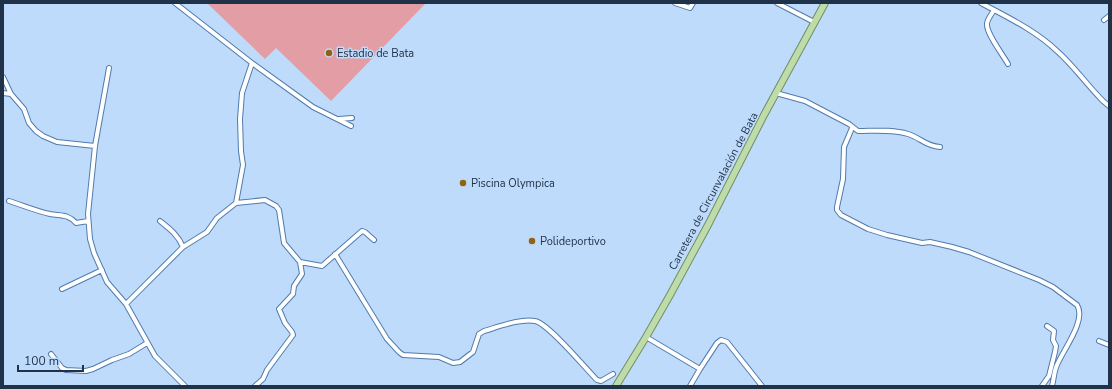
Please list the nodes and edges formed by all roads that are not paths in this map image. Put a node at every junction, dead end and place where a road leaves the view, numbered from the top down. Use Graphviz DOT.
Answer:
graph roads {
  1 [pos="175,3"];
  2 [pos="675,3"];
  3 [pos="693,3"];
  4 [pos="777,3"];
  5 [pos="825,3"];
  6 [pos="981,3"];
  7 [pos="994,10"];
  8 [pos="1109,16"];
  9 [pos="1104,20"];
  10 [pos="814,22"];
  11 [pos="252,63"];
  12 [pos="1008,64"];
  13 [pos="109,68"];
  14 [pos="3,77"];
  15 [pos="3,93"];
  16 [pos="776,93"];
  17 [pos="12,94"];
  18 [pos="1109,106"];
  19 [pos="352,118"];
  20 [pos="339,119"];
  21 [pos="351,126"];
  22 [pos="852,128"];
  23 [pos="95,146"];
  24 [pos="940,147"];
  25 [pos="9,201"];
  26 [pos="236,203"];
  27 [pos="88,221"];
  28 [pos="160,221"];
  29 [pos="374,240"];
  30 [pos="183,247"];
  31 [pos="335,254"];
  32 [pos="300,262"];
  33 [pos="102,270"];
  34 [pos="62,289"];
  35 [pos="126,304"];
  36 [pos="1047,326"];
  37 [pos="646,337"];
  38 [pos="1099,341"];
  39 [pos="147,343"];
  40 [pos="1109,345"];
  41 [pos="51,354"];
  42 [pos="700,369"];
  43 [pos="613,374"];
  44 [pos="182,385"];
  45 [pos="255,386"];
  46 [pos="616,386"];
  47 [pos="690,386"];
  48 [pos="762,386"];
  49 [pos="1042,386"];
  50 [pos="1052,386"];
  1 -- 11 [label="street"];
  2 -- 3 [label="street"];
  4 -- 10 [label="street"];
  5 -- 10 [label="main road, Carretera de Circunvalación de Bata"];
  6 -- 7 [label="street"];
  7 -- 12 [label="street"];
  7 -- 18 [label="street"];
  8 -- 9 [label="street"];
  10 -- 16 [label="main road, Carretera de Circunvalación de Bata"];
  11 -- 20 [label="street"];
  11 -- 26 [label="street"];
  13 -- 23 [label="street"];
  14 -- 17 [label="street"];
  15 -- 17 [label="street"];
  16 -- 22 [label="street"];
  16 -- 37 [label="main road, Carretera de Circunvalación de Bata"];
  17 -- 23 [label="street"];
  19 -- 20 [label="street"];
  20 -- 21 [label="street"];
  22 -- 24 [label="street"];
  22 -- 50 [label="street"];
  23 -- 27 [label="street"];
  25 -- 27 [label="street"];
  26 -- 30 [label="street"];
  26 -- 32 [label="street"];
  27 -- 33 [label="street"];
  28 -- 30 [label="street"];
  29 -- 31 [label="street"];
  30 -- 35 [label="street"];
  31 -- 32 [label="street"];
  31 -- 43 [label="street"];
  32 -- 45 [label="street"];
  33 -- 34 [label="street"];
  33 -- 35 [label="street"];
  35 -- 39 [label="street"];
  36 -- 49 [label="street"];
  37 -- 42 [label="street"];
  37 -- 46 [label="main road, Carretera de Circunvalación de Bata"];
  38 -- 40 [label="street"];
  39 -- 41 [label="street"];
  39 -- 44 [label="street"];
  42 -- 47 [label="street"];
  42 -- 48 [label="street"];
}
